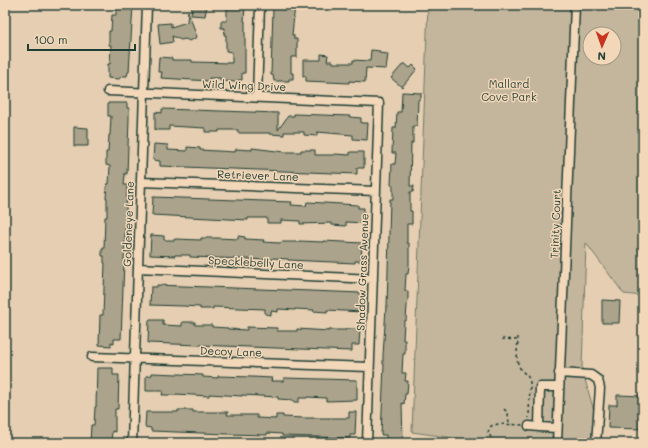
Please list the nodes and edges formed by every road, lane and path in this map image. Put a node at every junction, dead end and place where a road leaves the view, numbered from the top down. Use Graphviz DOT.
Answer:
graph roads {
  1 [pos="147,5"];
  2 [pos="260,5"];
  3 [pos="575,5"];
  4 [pos="108,91"];
  5 [pos="145,93"];
  6 [pos="258,97"];
  7 [pos="380,103"];
  8 [pos="140,182"];
  9 [pos="376,191"];
  10 [pos="138,268"];
  11 [pos="373,278"];
  12 [pos="518,336"];
  13 [pos="502,339"];
  14 [pos="518,340"];
  15 [pos="92,357"];
  16 [pos="134,358"];
  17 [pos="369,366"];
  18 [pos="560,373"];
  19 [pos="559,387"];
  20 [pos="504,408"];
  21 [pos="508,424"];
  22 [pos="529,426"];
  23 [pos="539,427"];
  24 [pos="557,428"];
  25 [pos="132,443"];
  26 [pos="367,443"];
  27 [pos="494,443"];
  28 [pos="556,443"];
  29 [pos="596,443"];
  1 -- 5 [label="street, Goldeneye Lane"];
  2 -- 6 [label="street"];
  3 -- 18 [label="street, Trinity Court"];
  4 -- 5 [label="street, Wild Wing Drive"];
  5 -- 6 [label="street, Wild Wing Drive"];
  5 -- 8 [label="street, Goldeneye Lane"];
  6 -- 7 [label="street, Wild Wing Drive"];
  7 -- 9 [label="street, Shadow Grass Avenue"];
  8 -- 9 [label="street, Retriever Lane"];
  8 -- 10 [label="street, Goldeneye Lane"];
  9 -- 11 [label="street, Shadow Grass Avenue"];
  10 -- 11 [label="street, Specklebelly Lane"];
  10 -- 16 [label="street, Goldeneye Lane"];
  11 -- 17 [label="street, Shadow Grass Avenue"];
  12 -- 14 [label="path"];
  13 -- 14 [label="path"];
  14 -- 22 [label="path"];
  15 -- 16 [label="street, Decoy Lane"];
  16 -- 17 [label="street, Decoy Lane"];
  16 -- 25 [label="street, Goldeneye Lane"];
  17 -- 26 [label="street, Shadow Grass Avenue"];
  18 -- 19 [label="street, Trinity Court"];
  18 -- 29 [label="street"];
  19 -- 23 [label="street"];
  19 -- 24 [label="street, Trinity Court"];
  20 -- 21 [label="path"];
  21 -- 22 [label="path"];
  21 -- 27 [label="path"];
  22 -- 23 [label="street"];
  23 -- 24 [label="street"];
  24 -- 28 [label="street, Trinity Court"];
}
